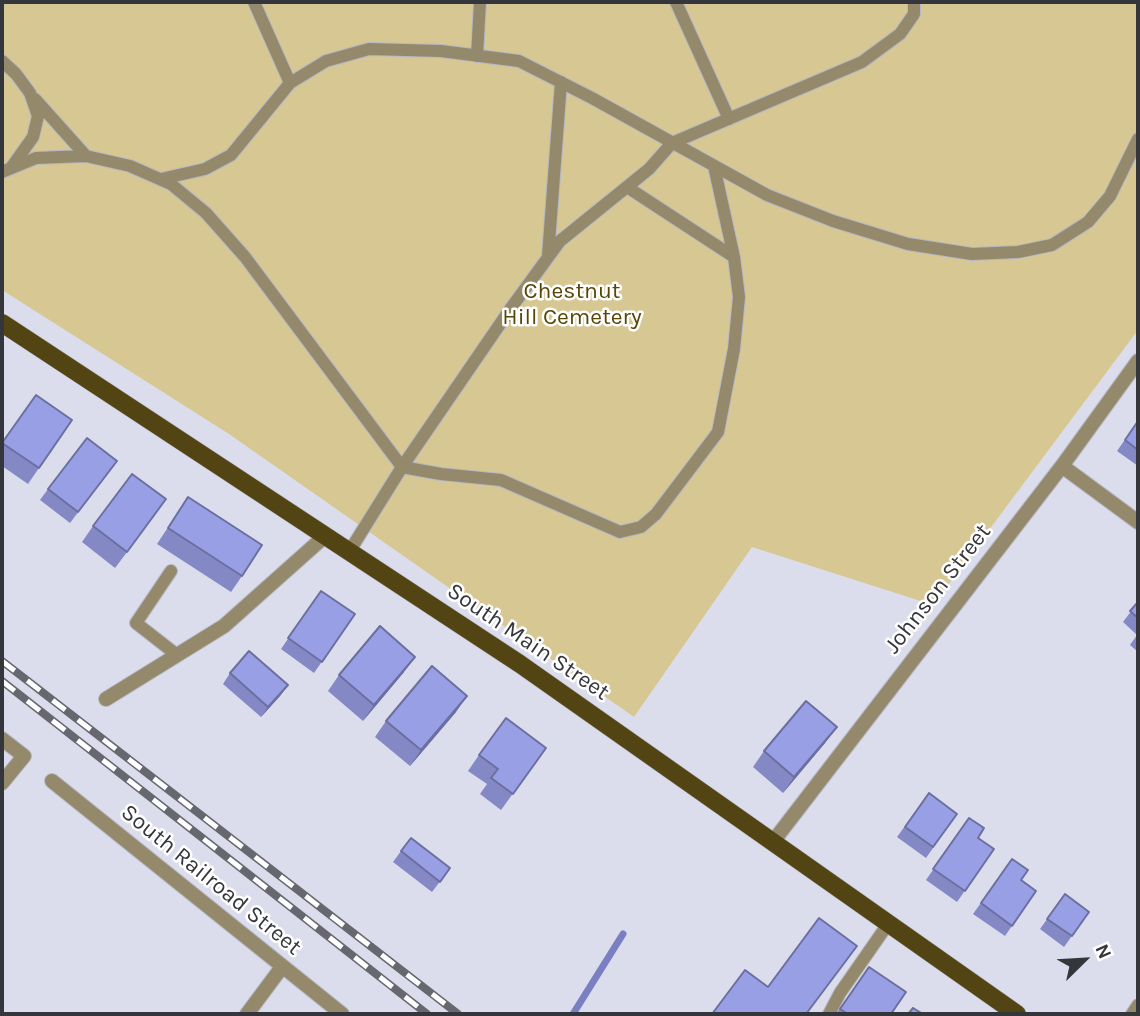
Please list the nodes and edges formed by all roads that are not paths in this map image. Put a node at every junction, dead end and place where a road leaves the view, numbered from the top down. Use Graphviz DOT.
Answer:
graph roads {
  1 [pos="254,2"];
  2 [pos="480,2"];
  3 [pos="676,2"];
  4 [pos="914,2"];
  5 [pos="477,56"];
  6 [pos="2,61"];
  7 [pos="561,82"];
  8 [pos="290,83"];
  9 [pos="30,93"];
  10 [pos="729,119"];
  11 [pos="1138,139"];
  12 [pos="672,143"];
  13 [pos="86,156"];
  14 [pos="714,166"];
  15 [pos="6,170"];
  16 [pos="160,179"];
  17 [pos="627,187"];
  18 [pos="548,256"];
  19 [pos="734,257"];
  20 [pos="2,323"];
  21 [pos="1138,362"];
  22 [pos="1062,466"];
  23 [pos="402,467"];
  24 [pos="1138,523"];
  25 [pos="325,536"];
  26 [pos="349,552"];
  27 [pos="172,571"];
  28 [pos="177,655"];
  29 [pos="106,698"];
  30 [pos="2,739"];
  31 [pos="52,781"];
  32 [pos="2,783"];
  33 [pos="772,843"];
  34 [pos="888,924"];
  35 [pos="282,967"];
  36 [pos="1138,1005"];
  37 [pos="247,1014"];
  38 [pos="342,1014"];
  39 [pos="829,1014"];
  40 [pos="1017,1014"];
  41 [pos="1132,1014"];
  1 -- 8 [label="lane"];
  2 -- 5 [label="lane"];
  3 -- 10 [label="lane"];
  4 -- 10 [label="lane"];
  5 -- 7 [label="lane"];
  5 -- 8 [label="lane"];
  6 -- 9 [label="lane"];
  7 -- 12 [label="lane"];
  7 -- 18 [label="lane"];
  8 -- 16 [label="lane"];
  9 -- 13 [label="lane"];
  9 -- 15 [label="lane"];
  10 -- 12 [label="lane"];
  11 -- 14 [label="lane"];
  12 -- 14 [label="lane"];
  12 -- 17 [label="lane"];
  13 -- 15 [label="lane"];
  13 -- 16 [label="lane"];
  14 -- 19 [label="lane"];
  16 -- 23 [label="lane"];
  17 -- 18 [label="lane"];
  17 -- 19 [label="lane"];
  18 -- 23 [label="lane"];
  19 -- 23 [label="lane"];
  20 -- 25 [label="main road, South Main Street"];
  21 -- 22 [label="street, Johnson Street"];
  22 -- 24 [label="street"];
  22 -- 33 [label="street, Johnson Street"];
  23 -- 26 [label="lane"];
  25 -- 26 [label="main road, South Main Street"];
  25 -- 28 [label="street"];
  26 -- 33 [label="main road, South Main Street"];
  27 -- 28 [label="lane"];
  28 -- 29 [label="street"];
  30 -- 32 [label="street"];
  31 -- 35 [label="street, South Railroad Street"];
  33 -- 34 [label="main road, South Main Street"];
  34 -- 39 [label="lane"];
  34 -- 40 [label="main road, South Main Street"];
  35 -- 37 [label="street"];
  35 -- 38 [label="street, South Railroad Street"];
  36 -- 41 [label="lane"];
}
